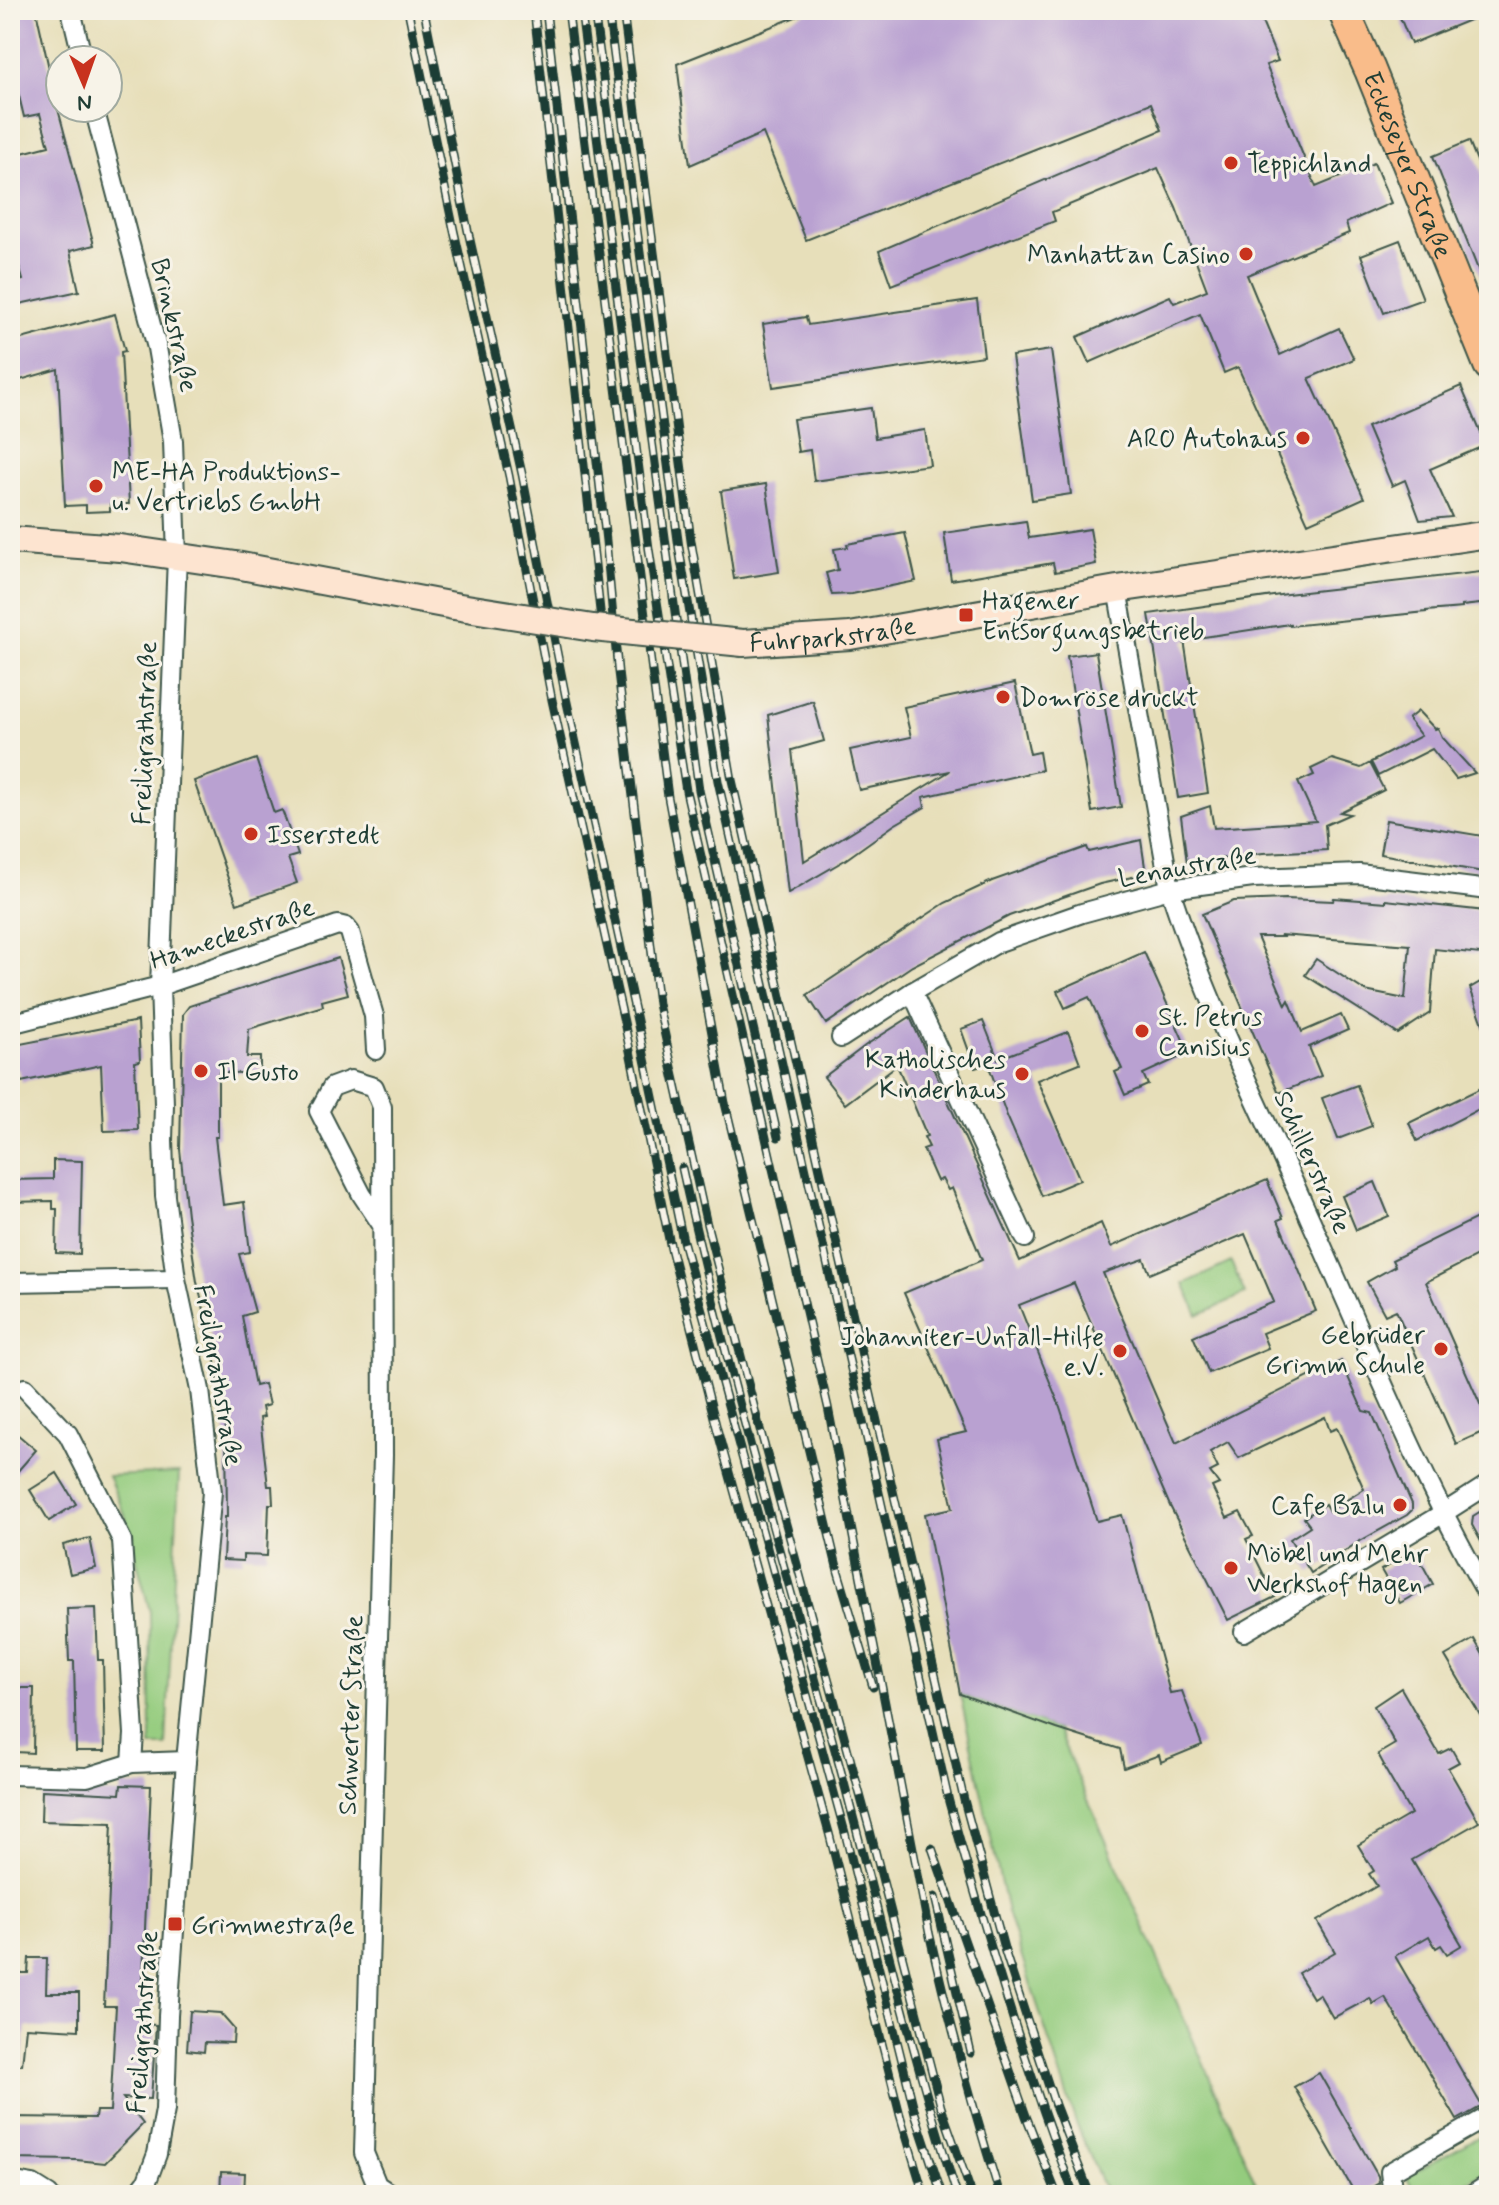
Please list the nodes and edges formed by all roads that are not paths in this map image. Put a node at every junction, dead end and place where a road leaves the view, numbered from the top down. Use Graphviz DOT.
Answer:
graph roads {
  1 [pos="71,10"];
  2 [pos="1343,10"];
  3 [pos="79,44"];
  4 [pos="98,124"];
  5 [pos="1489,365"];
  6 [pos="1489,534"];
  7 [pos="10,540"];
  8 [pos="177,557"];
  9 [pos="1117,589"];
  10 [pos="1170,889"];
  11 [pos="1489,890"];
  12 [pos="160,986"];
  13 [pos="912,992"];
  14 [pos="10,1024"];
  15 [pos="841,1038"];
  16 [pos="376,1050"];
  17 [pos="382,1225"];
  18 [pos="1025,1238"];
  19 [pos="176,1279"];
  20 [pos="10,1282"];
  21 [pos="25,1388"];
  22 [pos="1489,1484"];
  23 [pos="1442,1514"];
  24 [pos="1489,1597"];
  25 [pos="1244,1632"];
  26 [pos="186,1761"];
  27 [pos="132,1763"];
  28 [pos="10,1775"];
  29 [pos="1489,2116"];
  30 [pos="10,2181"];
  31 [pos="1489,2184"];
  32 [pos="49,2195"];
  33 [pos="136,2195"];
  34 [pos="392,2195"];
  35 [pos="1397,2195"];
  36 [pos="1472,2195"];
  1 -- 3 [label="street"];
  2 -- 5 [label="main road, Eckeseyer Straße"];
  4 -- 8 [label="street, Brinkstraße"];
  6 -- 9 [label="main road, Fuhrparkstraße"];
  7 -- 8 [label="main road, Fuhrparkstraße"];
  8 -- 9 [label="main road, Fuhrparkstraße, bridge"];
  8 -- 12 [label="street, Freiligrathstraße"];
  9 -- 10 [label="street, Schillerstraße"];
  10 -- 11 [label="street, Lenaustraße"];
  10 -- 13 [label="street, Lenaustraße"];
  10 -- 23 [label="street, Schillerstraße"];
  12 -- 14 [label="street, Hameckestraße"];
  12 -- 16 [label="street, Hameckestraße"];
  12 -- 19 [label="street, Freiligrathstraße"];
  13 -- 15 [label="street, Lenaustraße"];
  13 -- 18 [label="street"];
  17 -- 17 [label="street, Schwerter Straße"];
  17 -- 34 [label="street, Schwerter Straße"];
  19 -- 20 [label="street"];
  19 -- 26 [label="street, Freiligrathstraße"];
  21 -- 27 [label="street"];
  22 -- 23 [label="street"];
  23 -- 24 [label="street, Schillerstraße"];
  23 -- 25 [label="street"];
  26 -- 27 [label="street"];
  26 -- 33 [label="street, Freiligrathstraße"];
  27 -- 28 [label="street"];
  29 -- 35 [label="street"];
  30 -- 32 [label="street"];
  31 -- 36 [label="street"];
}
